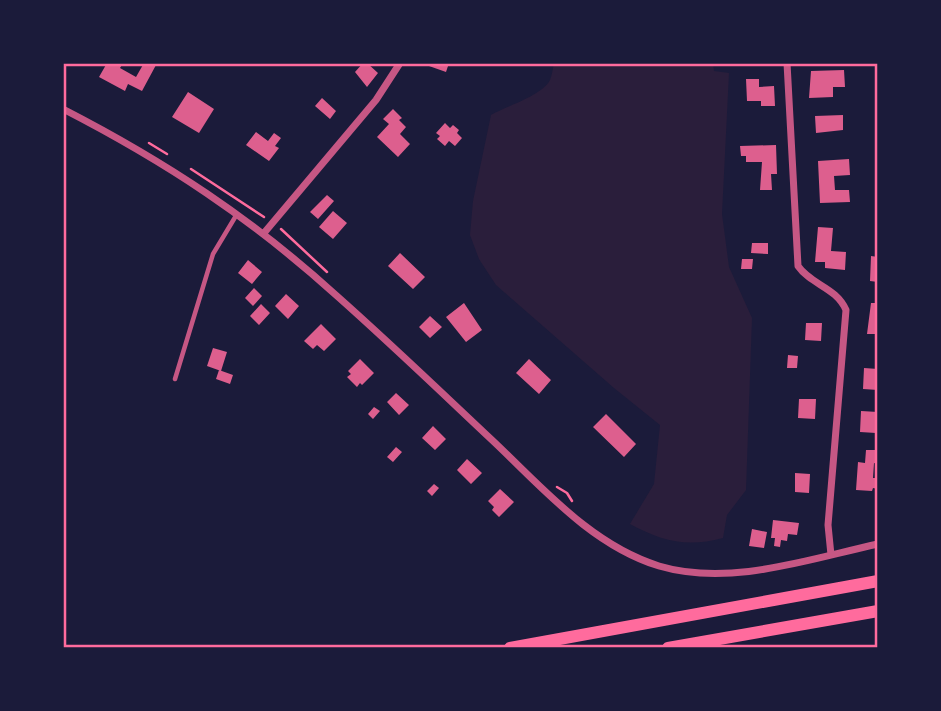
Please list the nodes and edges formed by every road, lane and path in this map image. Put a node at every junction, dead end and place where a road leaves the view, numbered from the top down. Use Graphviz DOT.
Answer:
graph roads {
  1 [pos="400,63"];
  2 [pos="787,63"];
  3 [pos="63,109"];
  4 [pos="147,142"];
  5 [pos="177,160"];
  6 [pos="187,167"];
  7 [pos="238,213"];
  8 [pos="273,223"];
  9 [pos="264,233"];
  10 [pos="328,273"];
  11 [pos="175,379"];
  12 [pos="557,487"];
  13 [pos="567,510"];
  14 [pos="878,544"];
  15 [pos="831,555"];
  16 [pos="878,581"];
  17 [pos="878,611"];
  18 [pos="775,646"];
  19 [pos="510,648"];
  20 [pos="668,648"];
  21 [pos="780,648"];
  1 -- 8 [label="street"];
  2 -- 15 [label="street"];
  3 -- 7 [label="street"];
  4 -- 5 [label="path"];
  6 -- 8 [label="path"];
  7 -- 9 [label="street"];
  7 -- 11 [label="lane"];
  8 -- 9 [label="street"];
  8 -- 10 [label="path"];
  9 -- 13 [label="street"];
  12 -- 13 [label="path"];
  13 -- 15 [label="street"];
  14 -- 15 [label="street"];
  16 -- 19 [label="main road"];
  17 -- 20 [label="main road"];
  18 -- 21 [label="path"];
}
